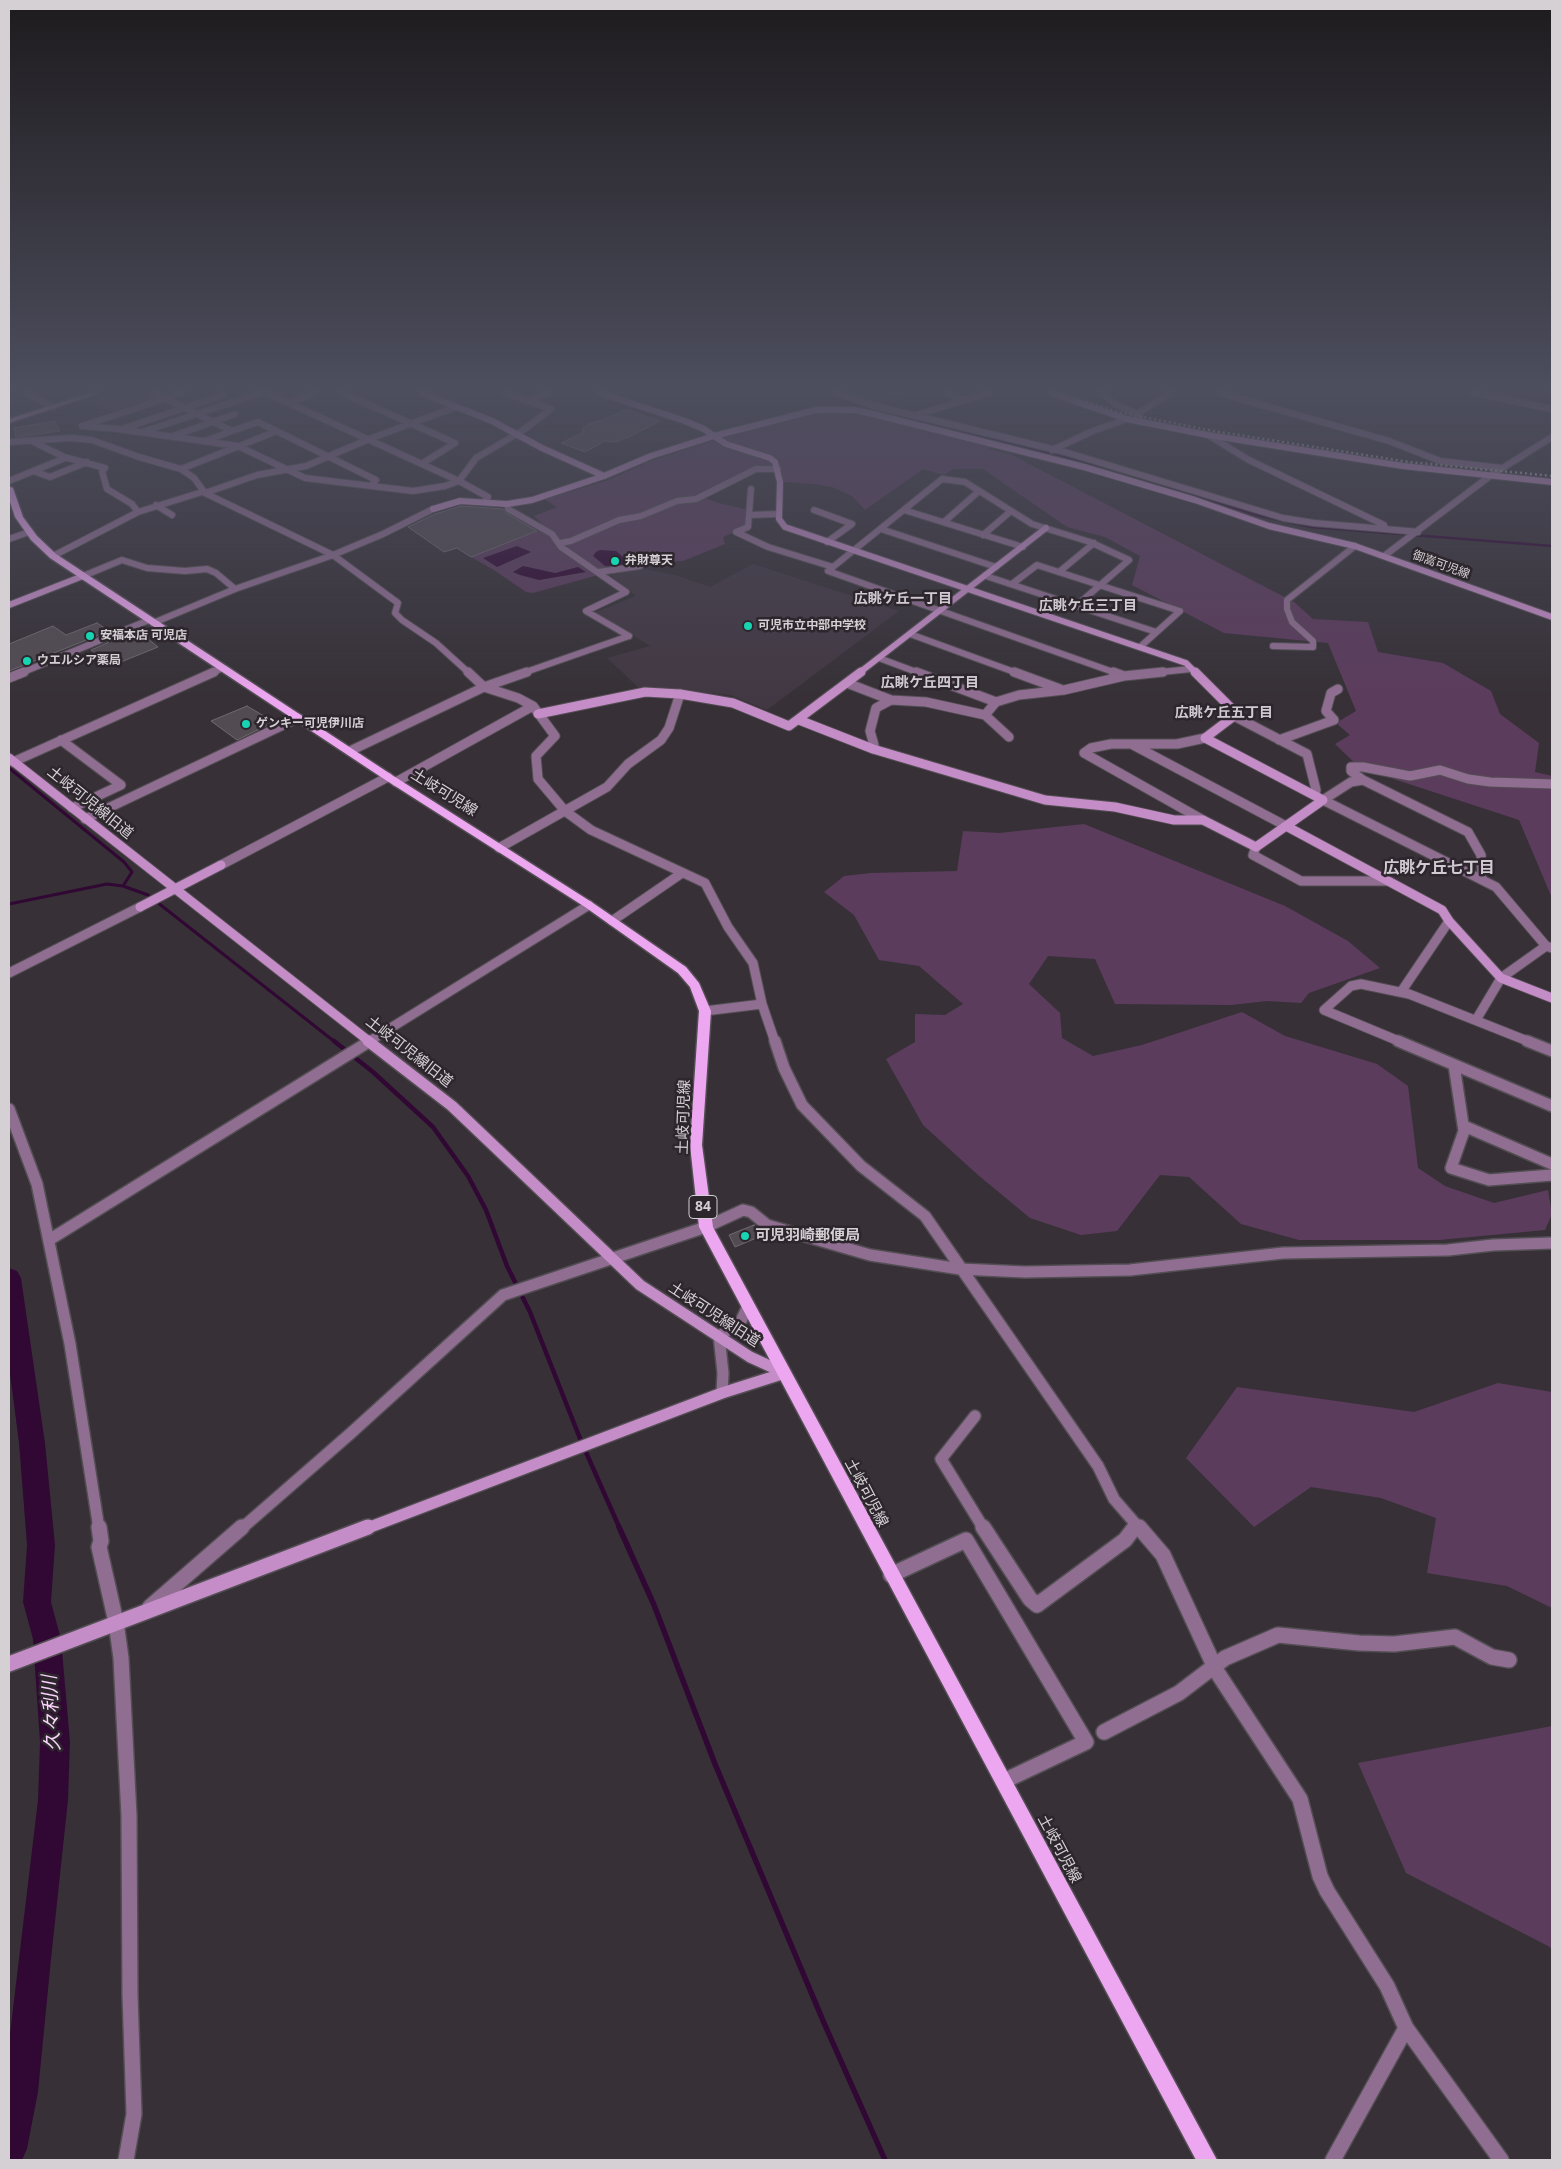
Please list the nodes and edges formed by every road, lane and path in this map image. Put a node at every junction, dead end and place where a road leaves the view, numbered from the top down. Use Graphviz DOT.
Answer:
graph roads {
  1 [pos="11,494"];
  2 [pos="116,494"];
  3 [pos="199,494"];
  4 [pos="207,494"];
  5 [pos="485,494"];
  6 [pos="549,494"];
  7 [pos="706,494"];
  8 [pos="751,494"];
  9 [pos="778,494"];
  10 [pos="923,494"];
  11 [pos="976,494"];
  12 [pos="983,494"];
  13 [pos="1178,494"];
  14 [pos="1199,494"];
  15 [pos="1320,494"];
  16 [pos="1467,494"];
  17 [pos="485,501"];
  18 [pos="508,504"];
  19 [pos="156,505"];
  20 [pos="814,510"];
  21 [pos="904,510"];
  22 [pos="1011,511"];
  23 [pos="138,512"];
  24 [pos="778,514"];
  25 [pos="172,515"];
  26 [pos="749,515"];
  27 [pos="944,522"];
  28 [pos="1046,528"];
  29 [pos="1385,529"];
  30 [pos="881,530"];
  31 [pos="29,532"];
  32 [pos="983,535"];
  33 [pos="1414,535"];
  34 [pos="9,539"];
  35 [pos="827,542"];
  36 [pos="560,543"];
  37 [pos="1094,544"];
  38 [pos="1355,546"];
  39 [pos="1023,547"];
  40 [pos="854,551"];
  41 [pos="333,555"];
  42 [pos="53,556"];
  43 [pos="1384,556"];
  44 [pos="640,566"];
  45 [pos="833,567"];
  46 [pos="996,567"];
  47 [pos="599,572"];
  48 [pos="1059,572"];
  49 [pos="83,576"];
  50 [pos="986,576"];
  51 [pos="1012,584"];
  52 [pos="1099,585"];
  53 [pos="235,589"];
  54 [pos="968,589"];
  55 [pos="9,605"];
  56 [pos="1076,606"];
  57 [pos="940,611"];
  58 [pos="1552,617"];
  59 [pos="151,621"];
  60 [pos="1156,632"];
  61 [pos="910,634"];
  62 [pos="1273,646"];
  63 [pos="1140,647"];
  64 [pos="879,658"];
  65 [pos="222,668"];
  66 [pos="1191,668"];
  67 [pos="1124,676"];
  68 [pos="9,678"];
  69 [pos="847,683"];
  70 [pos="484,687"];
  71 [pos="1338,689"];
  72 [pos="1064,690"];
  73 [pos="680,694"];
  74 [pos="891,700"];
  75 [pos="996,702"];
  76 [pos="534,706"];
  77 [pos="538,714"];
  78 [pos="985,715"];
  79 [pos="1234,716"];
  80 [pos="298,718"];
  81 [pos="800,720"];
  82 [pos="1009,737"];
  83 [pos="1205,738"];
  84 [pos="61,740"];
  85 [pos="1279,740"];
  86 [pos="1131,744"];
  87 [pos="873,749"];
  88 [pos="350,751"];
  89 [pos="11,760"];
  90 [pos="392,780"];
  91 [pos="1363,780"];
  92 [pos="1552,784"];
  93 [pos="1315,794"];
  94 [pos="1323,800"];
  95 [pos="72,808"];
  96 [pos="565,811"];
  97 [pos="86,819"];
  98 [pos="1203,820"];
  99 [pos="1286,826"];
  100 [pos="1256,847"];
  101 [pos="499,848"];
  102 [pos="682,872"];
  103 [pos="1480,879"];
  104 [pos="1387,881"];
  105 [pos="173,889"];
  106 [pos="589,905"];
  107 [pos="612,921"];
  108 [pos="1449,921"];
  109 [pos="1549,947"];
  110 [pos="9,973"];
  111 [pos="1501,978"];
  112 [pos="1401,992"];
  113 [pos="1552,998"];
  114 [pos="762,1004"];
  115 [pos="705,1011"];
  116 [pos="1476,1020"];
  117 [pos="370,1041"];
  118 [pos="1552,1051"];
  119 [pos="1454,1065"];
  120 [pos="1552,1106"];
  121 [pos="9,1109"];
  122 [pos="1464,1126"];
  123 [pos="1552,1164"];
  124 [pos="1552,1175"];
  125 [pos="706,1227"];
  126 [pos="49,1240"];
  127 [pos="1552,1244"];
  128 [pos="612,1258"];
  129 [pos="960,1269"];
  130 [pos="747,1308"];
  131 [pos="720,1336"];
  132 [pos="785,1373"];
  133 [pos="722,1393"];
  134 [pos="975,1416"];
  135 [pos="1136,1526"];
  136 [pos="891,1575"];
  137 [pos="145,1612"];
  138 [pos="116,1622"];
  139 [pos="1509,1660"];
  140 [pos="9,1664"];
  141 [pos="1215,1668"];
  142 [pos="1104,1732"];
  143 [pos="1004,1781"];
  144 [pos="1406,2028"];
  145 [pos="126,2160"];
  146 [pos="1207,2160"];
  147 [pos="1333,2160"];
  148 [pos="1500,2160"];
  1 -- 31 [label="main road, 土岐可児線 / 84"];
  2 -- 23 [label="street"];
  3 -- 19 [label="street"];
  4 -- 41 [label="street"];
  5 -- 17 [label="street"];
  6 -- 18 [label="street, 御嵩可児線"];
  7 -- 36 [label="street"];
  8 -- 26 [label="street"];
  9 -- 24 [label="street"];
  10 -- 21 [label="street"];
  11 -- 27 [label="street"];
  12 -- 22 [label="street"];
  13 -- 38 [label="street, 御嵩可児線"];
  14 -- 29 [label="street"];
  15 -- 29 [label="street"];
  16 -- 33 [label="street"];
  17 -- 18 [label="street, 御嵩可児線"];
  17 -- 41 [label="street, 御嵩可児線"];
  18 -- 36 [label="street"];
  19 -- 23 [label="street"];
  19 -- 25 [label="street"];
  20 -- 35 [label="street"];
  21 -- 27 [label="street"];
  21 -- 30 [label="street"];
  22 -- 28 [label="street"];
  22 -- 32 [label="street"];
  23 -- 42 [label="street"];
  24 -- 26 [label="street"];
  24 -- 35 [label="street"];
  26 -- 45 [label="street"];
  27 -- 32 [label="street"];
  28 -- 37 [label="street"];
  28 -- 39 [label="street"];
  29 -- 33 [label="street"];
  30 -- 40 [label="street"];
  30 -- 46 [label="street"];
  31 -- 34 [label="street"];
  31 -- 42 [label="main road, 土岐可児線 / 84"];
  32 -- 39 [label="street"];
  33 -- 43 [label="street"];
  35 -- 40 [label="street"];
  36 -- 47 [label="street"];
  37 -- 48 [label="street"];
  37 -- 52 [label="street"];
  38 -- 43 [label="street, 御嵩可児線"];
  38 -- 62 [label="street"];
  39 -- 46 [label="street"];
  40 -- 45 [label="street"];
  40 -- 54 [label="street"];
  41 -- 53 [label="street"];
  41 -- 70 [label="street"];
  42 -- 49 [label="main road, 土岐可児線 / 84"];
  43 -- 58 [label="street, 御嵩可児線"];
  44 -- 47 [label="street"];
  45 -- 57 [label="street"];
  46 -- 50 [label="street"];
  47 -- 70 [label="street"];
  48 -- 51 [label="street"];
  48 -- 52 [label="street"];
  49 -- 53 [label="street"];
  49 -- 55 [label="street"];
  49 -- 59 [label="main road, 土岐可児線 / 84"];
  50 -- 51 [label="street"];
  50 -- 54 [label="street"];
  51 -- 56 [label="street"];
  52 -- 56 [label="street"];
  52 -- 60 [label="street"];
  53 -- 59 [label="street"];
  54 -- 57 [label="street"];
  54 -- 63 [label="street"];
  56 -- 60 [label="street"];
  57 -- 61 [label="street"];
  57 -- 67 [label="street"];
  59 -- 65 [label="main road, 土岐可児線 / 84"];
  59 -- 68 [label="street"];
  60 -- 63 [label="street"];
  61 -- 64 [label="street"];
  61 -- 72 [label="street"];
  63 -- 66 [label="street"];
  64 -- 69 [label="street"];
  64 -- 75 [label="street"];
  65 -- 80 [label="main road, 土岐可児線 / 84"];
  65 -- 84 [label="street"];
  66 -- 67 [label="street"];
  66 -- 79 [label="street"];
  67 -- 72 [label="street"];
  69 -- 74 [label="street"];
  69 -- 81 [label="street"];
  70 -- 76 [label="street"];
  70 -- 88 [label="street"];
  71 -- 85 [label="street"];
  72 -- 75 [label="street"];
  73 -- 77 [label="street"];
  73 -- 81 [label="street"];
  73 -- 96 [label="street"];
  74 -- 78 [label="street"];
  74 -- 87 [label="street"];
  75 -- 78 [label="street"];
  76 -- 77 [label="street"];
  76 -- 90 [label="street"];
  77 -- 96 [label="street"];
  78 -- 82 [label="street"];
  79 -- 83 [label="street"];
  79 -- 85 [label="street"];
  80 -- 88 [label="main road, 土岐可児線 / 84"];
  80 -- 97 [label="street"];
  81 -- 87 [label="street"];
  83 -- 86 [label="street"];
  83 -- 93 [label="street"];
  84 -- 89 [label="street"];
  84 -- 95 [label="street"];
  85 -- 93 [label="street"];
  86 -- 98 [label="street"];
  86 -- 99 [label="street"];
  87 -- 98 [label="street"];
  88 -- 90 [label="main road, 土岐可児線 / 84"];
  89 -- 95 [label="street, 土岐可児線旧道"];
  90 -- 101 [label="main road, 土岐可児線 / 84"];
  90 -- 105 [label="street"];
  91 -- 92 [label="street"];
  91 -- 94 [label="street"];
  91 -- 103 [label="street"];
  93 -- 94 [label="street"];
  94 -- 99 [label="street"];
  94 -- 103 [label="street"];
  95 -- 97 [label="street, 土岐可児線旧道"];
  96 -- 101 [label="street"];
  96 -- 102 [label="street"];
  97 -- 105 [label="street, 土岐可児線旧道"];
  98 -- 100 [label="street"];
  99 -- 100 [label="street"];
  99 -- 104 [label="street"];
  100 -- 104 [label="street"];
  101 -- 106 [label="main road, 土岐可児線 / 84"];
  102 -- 107 [label="street"];
  102 -- 114 [label="street"];
  103 -- 109 [label="street"];
  104 -- 108 [label="street"];
  105 -- 110 [label="street"];
  105 -- 117 [label="street, 土岐可児線旧道"];
  106 -- 107 [label="main road, 土岐可児線 / 84"];
  106 -- 117 [label="street"];
  107 -- 115 [label="main road, 土岐可児線 / 84"];
  108 -- 111 [label="street"];
  108 -- 112 [label="street"];
  109 -- 111 [label="street"];
  111 -- 113 [label="street"];
  111 -- 116 [label="street"];
  112 -- 116 [label="street"];
  112 -- 119 [label="street"];
  114 -- 115 [label="street"];
  114 -- 129 [label="street"];
  115 -- 125 [label="main road, 土岐可児線 / 84"];
  116 -- 118 [label="street"];
  117 -- 126 [label="street"];
  117 -- 128 [label="street, 土岐可児線旧道"];
  119 -- 120 [label="street"];
  119 -- 122 [label="street"];
  121 -- 126 [label="street"];
  122 -- 123 [label="street"];
  122 -- 124 [label="street"];
  125 -- 128 [label="street"];
  125 -- 129 [label="street"];
  125 -- 130 [label="main road, 土岐可児線 / 84"];
  126 -- 138 [label="street"];
  127 -- 129 [label="street"];
  128 -- 131 [label="street, 土岐可児線旧道"];
  128 -- 137 [label="street"];
  129 -- 135 [label="street"];
  130 -- 131 [label="street"];
  130 -- 132 [label="main road, 土岐可児線 / 84"];
  131 -- 132 [label="street, 土岐可児線旧道"];
  131 -- 133 [label="street"];
  132 -- 133 [label="street"];
  132 -- 136 [label="main road, 土岐可児線 / 84"];
  133 -- 137 [label="street"];
  134 -- 135 [label="street"];
  135 -- 141 [label="street"];
  136 -- 143 [label="main road, 土岐可児線 / 84"];
  136 -- 143 [label="street"];
  137 -- 138 [label="street"];
  138 -- 140 [label="street"];
  138 -- 145 [label="street"];
  139 -- 141 [label="street"];
  141 -- 142 [label="street"];
  141 -- 144 [label="street"];
  143 -- 146 [label="main road, 土岐可児線 / 84"];
  144 -- 147 [label="street"];
  144 -- 148 [label="street"];
}
